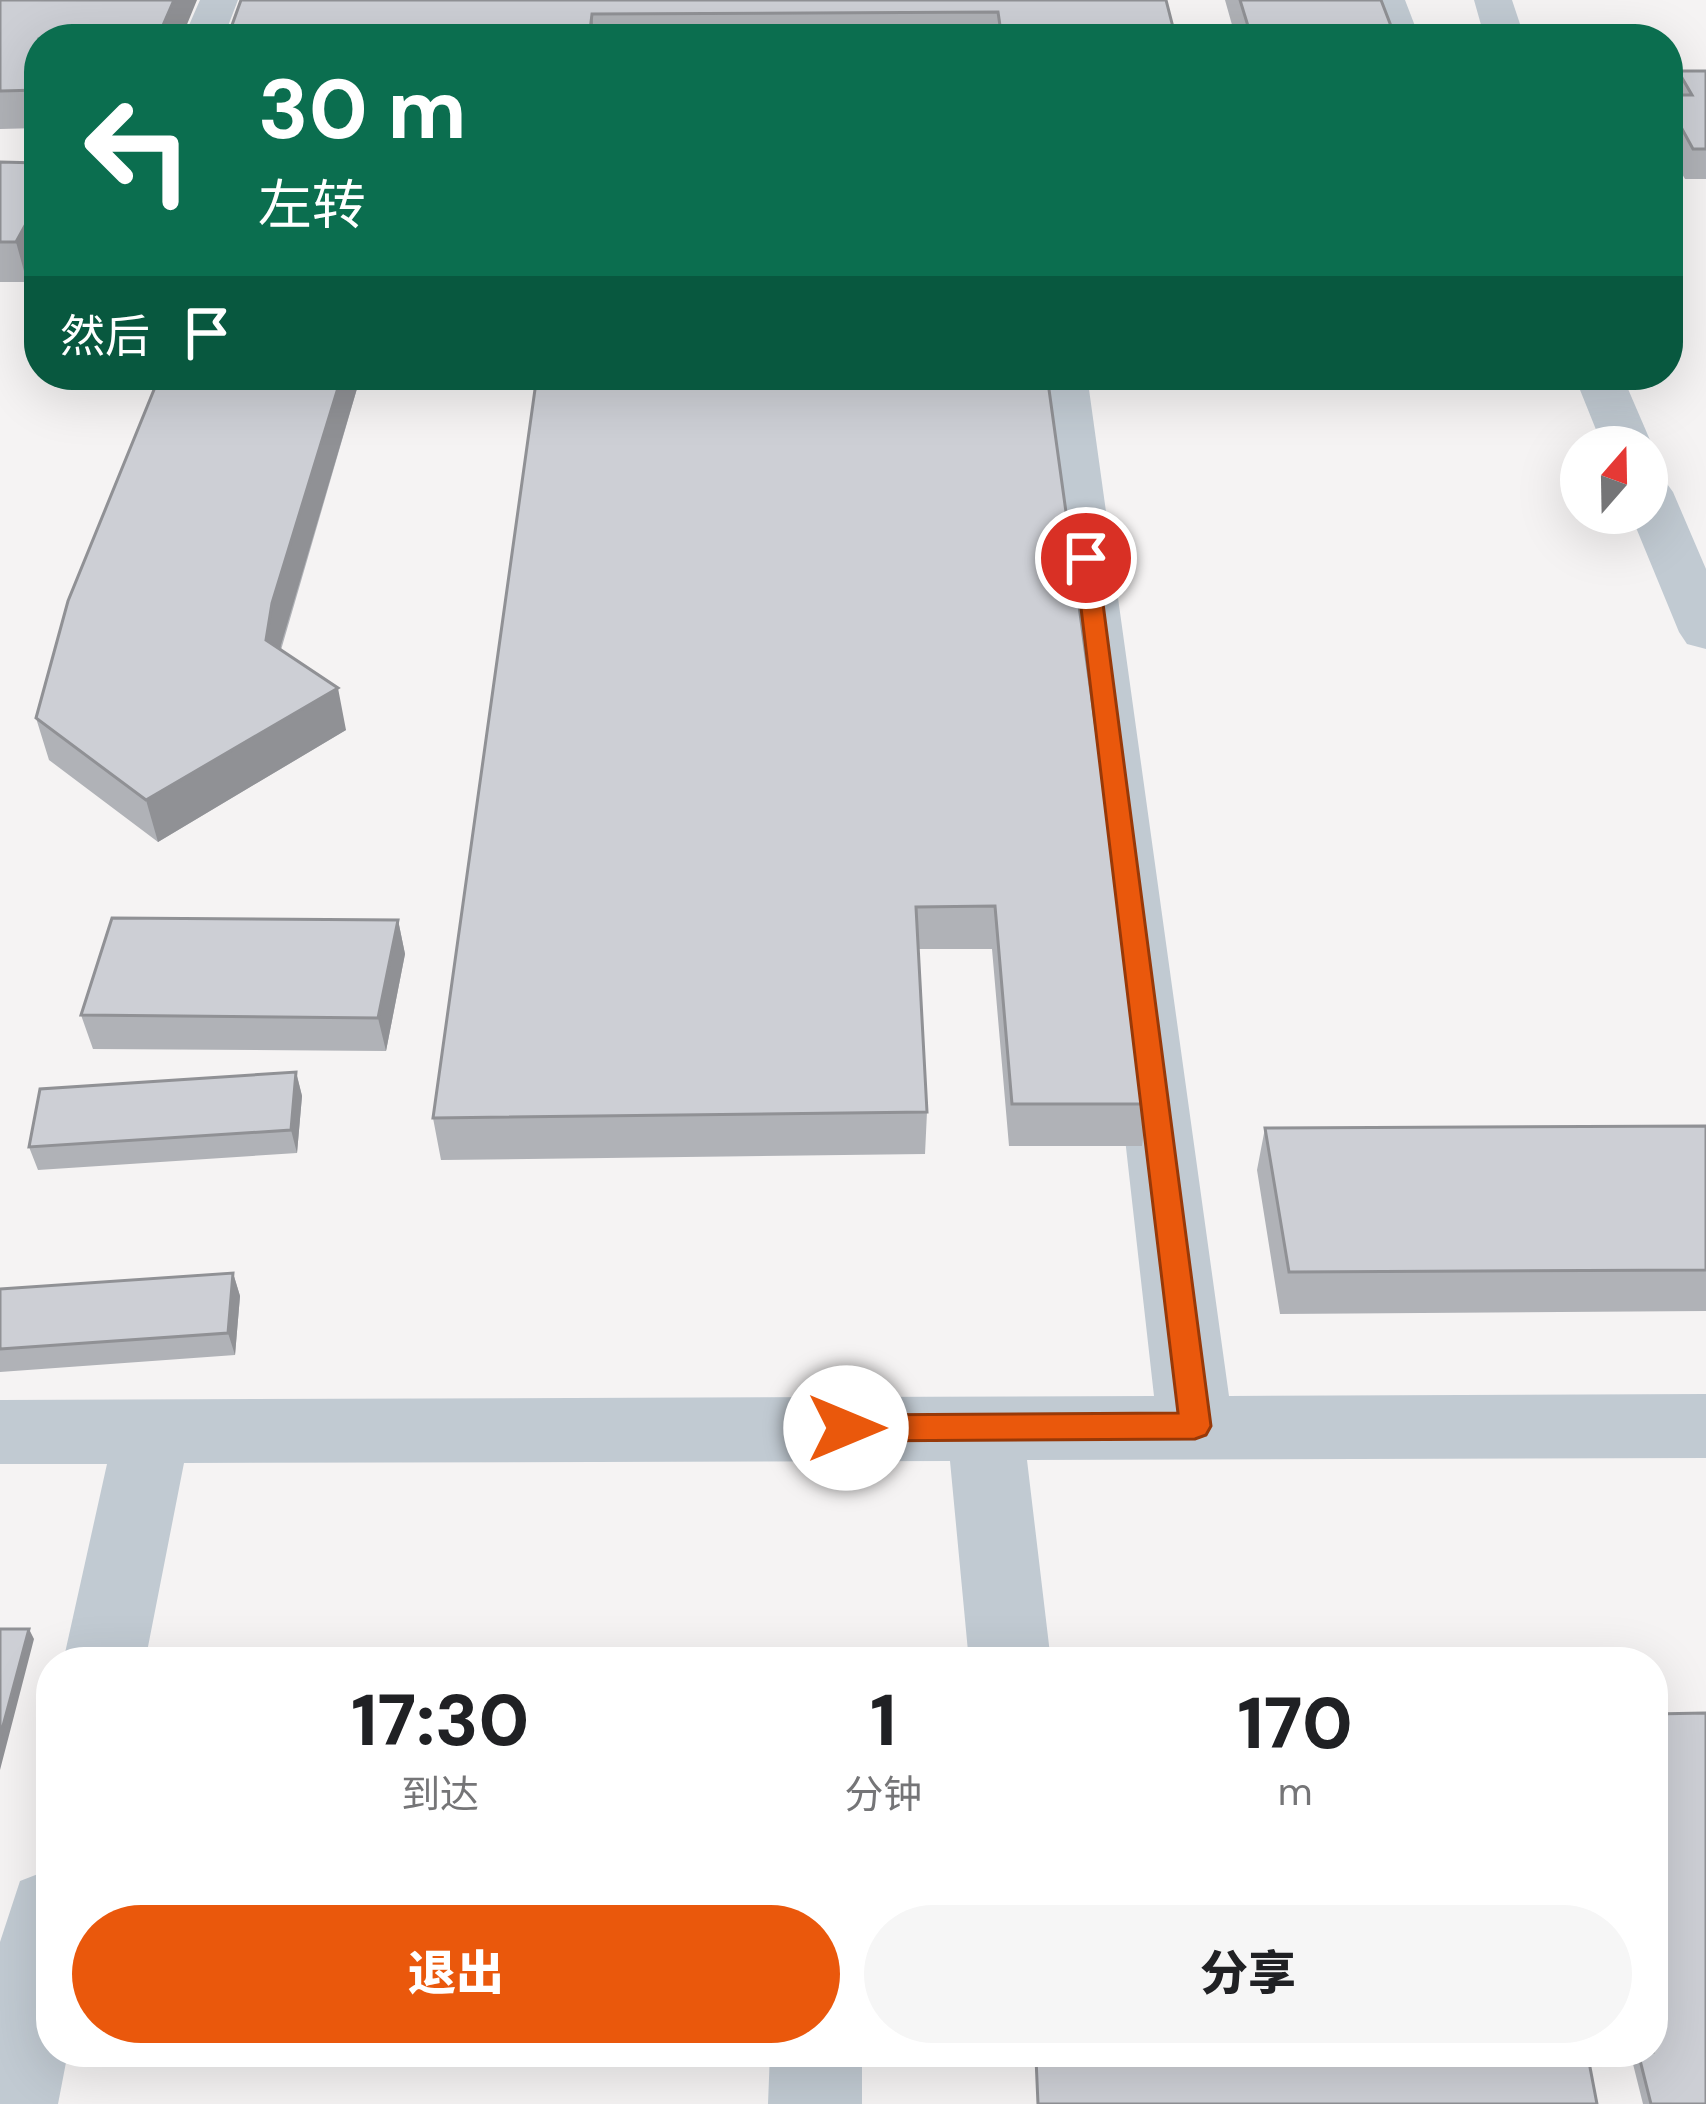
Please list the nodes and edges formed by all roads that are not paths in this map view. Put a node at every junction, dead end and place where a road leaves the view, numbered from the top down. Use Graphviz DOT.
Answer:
graph roads {
  1 [pos="1065,390"];
  2 [pos="1604,390"];
  3 [pos="1619,426"];
  4 [pos="1665,534"];
  5 [pos="1706,632"];
  6 [pos="1195,1426"];
  7 [pos="1706,1426"];
  8 [pos="985,1427"];
  9 [pos="152,1431"];
  10 [pos="0,1432"];
  11 [pos="107,1647"];
  12 [pos="1008,1647"];
  13 [pos="36,1950"];
  14 [pos="16,2000"];
  15 [pos="816,2067"];
  16 [pos="11,2104"];
  17 [pos="815,2104"];
  1 -- 6 [label="street"];
  2 -- 3 [label="street"];
  4 -- 5 [label="street"];
  6 -- 7 [label="street"];
  6 -- 8 [label="street"];
  8 -- 9 [label="street"];
  8 -- 12 [label="street"];
  9 -- 10 [label="street"];
  9 -- 11 [label="street"];
  13 -- 14 [label="street"];
  14 -- 16 [label="street"];
  15 -- 17 [label="street"];
}
